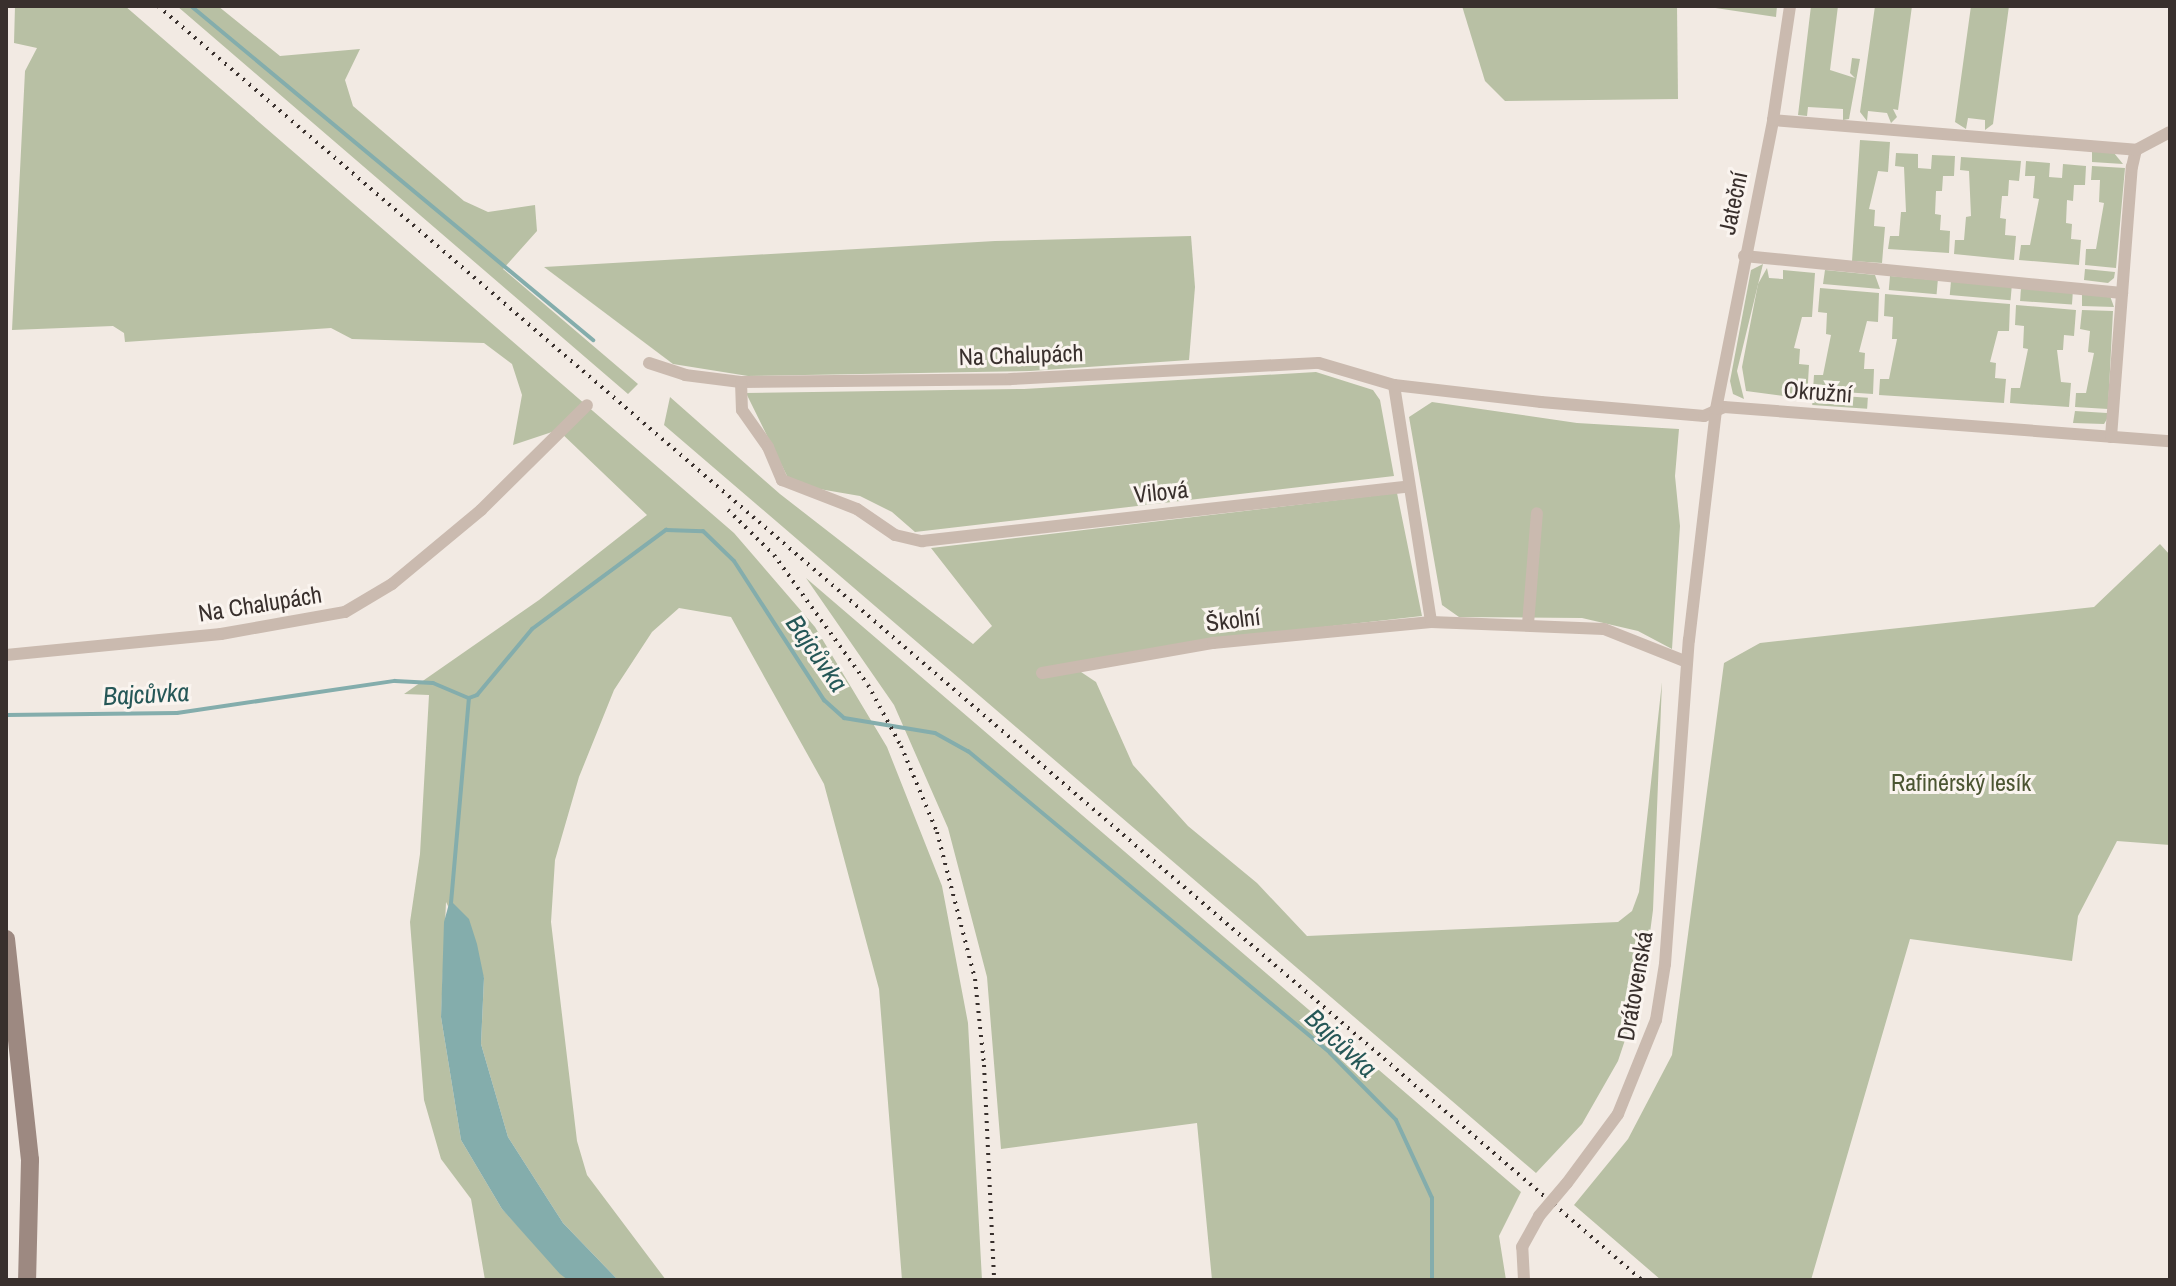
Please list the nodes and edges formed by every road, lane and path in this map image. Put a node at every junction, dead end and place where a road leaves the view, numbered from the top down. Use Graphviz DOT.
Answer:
graph roads {
  1 [pos="1790,6"];
  2 [pos="1773,120"];
  3 [pos="2170,132"];
  4 [pos="2136,150"];
  5 [pos="1744,256"];
  6 [pos="2122,293"];
  7 [pos="649,363"];
  8 [pos="741,382"];
  9 [pos="1394,385"];
  10 [pos="587,405"];
  11 [pos="1716,409"];
  12 [pos="2111,437"];
  13 [pos="2170,441"];
  14 [pos="1406,487"];
  15 [pos="1537,513"];
  16 [pos="1431,622"];
  17 [pos="1528,624"];
  18 [pos="6,655"];
  19 [pos="1687,662"];
  20 [pos="1042,673"];
  21 [pos="6,939"];
  22 [pos="15,1094"];
  23 [pos="27,1280"];
  24 [pos="1524,1280"];
  1 -- 2 [label="street, Jateční"];
  2 -- 4 [label="street"];
  2 -- 5 [label="street, Jateční"];
  3 -- 4 [label="street"];
  4 -- 6 [label="street"];
  5 -- 6 [label="street"];
  5 -- 11 [label="street, Jateční"];
  6 -- 12 [label="street"];
  7 -- 8 [label="street, Na Chalupách"];
  8 -- 9 [label="street, Na Chalupách"];
  8 -- 14 [label="street, Vilová"];
  9 -- 11 [label="street, Na Chalupách"];
  9 -- 14 [label="street"];
  10 -- 18 [label="street, Na Chalupách"];
  11 -- 12 [label="street, Okružní"];
  11 -- 19 [label="street"];
  12 -- 13 [label="street, Okružní"];
  14 -- 16 [label="street"];
  15 -- 17 [label="street"];
  16 -- 17 [label="street, Školní"];
  16 -- 20 [label="street, Školní"];
  17 -- 19 [label="street, Školní"];
  19 -- 24 [label="street, Drátovenská, bridge"];
  21 -- 22 [label="main road"];
  22 -- 23 [label="main road"];
}
